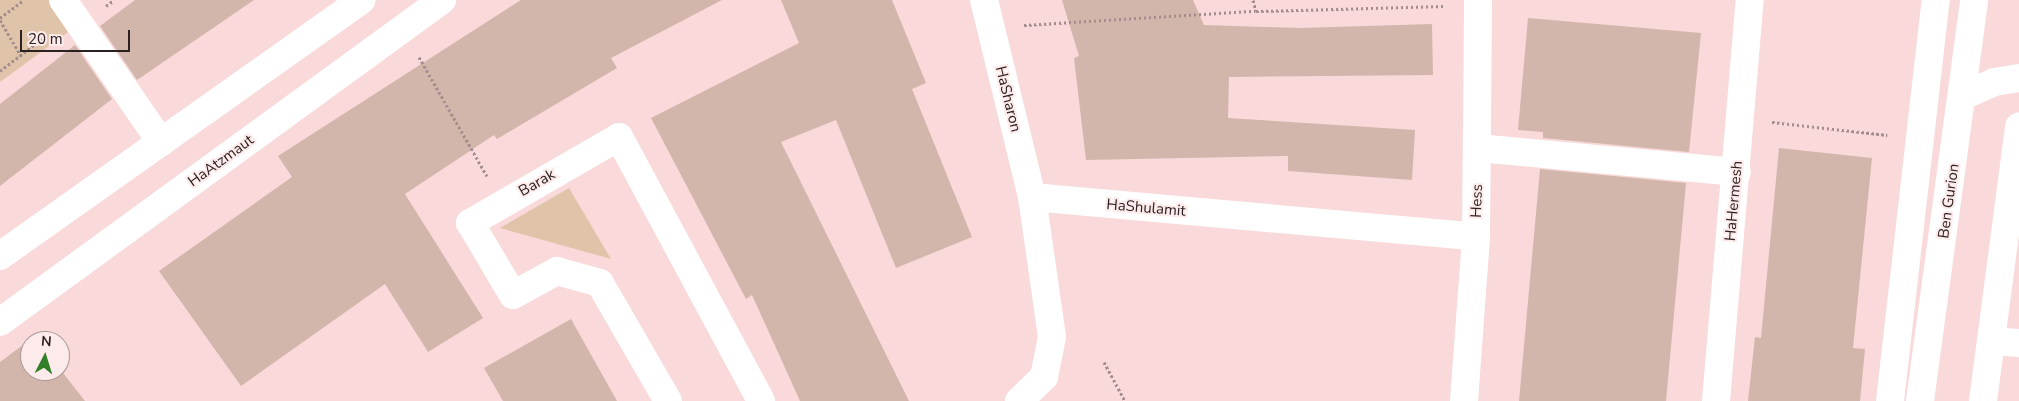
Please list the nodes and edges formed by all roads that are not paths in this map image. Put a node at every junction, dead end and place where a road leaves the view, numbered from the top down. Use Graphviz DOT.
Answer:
graph roads {
  1 [pos="361,0"];
  2 [pos="442,0"];
  3 [pos="984,0"];
  4 [pos="1750,0"];
  5 [pos="1936,0"];
  6 [pos="1974,0"];
  7 [pos="1478,2"];
  8 [pos="68,8"];
  9 [pos="2019,78"];
  10 [pos="1963,96"];
  11 [pos="2019,126"];
  12 [pos="160,142"];
  13 [pos="1478,148"];
  14 [pos="1737,172"];
  15 [pos="1032,197"];
  16 [pos="1476,237"];
  17 [pos="0,256"];
  18 [pos="0,322"];
  19 [pos="1991,341"];
  20 [pos="2019,343"];
  21 [pos="668,401"];
  22 [pos="761,401"];
  23 [pos="1019,401"];
  24 [pos="1464,401"];
  25 [pos="1716,401"];
  26 [pos="1890,401"];
  27 [pos="1920,401"];
  28 [pos="1983,401"];
  1 -- 12 [label="street"];
  2 -- 18 [label="street, HaAtzmaut"];
  3 -- 15 [label="street, HaSharon"];
  4 -- 14 [label="street, HaHermesh"];
  5 -- 26 [label="street"];
  6 -- 10 [label="street, Ben Gurion"];
  7 -- 13 [label="street, Hess"];
  8 -- 12 [label="street"];
  9 -- 10 [label="street"];
  10 -- 27 [label="street, Ben Gurion"];
  11 -- 19 [label="street"];
  12 -- 17 [label="street"];
  13 -- 14 [label="street"];
  13 -- 16 [label="street, Hess"];
  14 -- 25 [label="street, HaHermesh"];
  15 -- 16 [label="street, HaShulamit"];
  15 -- 23 [label="street"];
  16 -- 24 [label="street, Hess"];
  19 -- 20 [label="street"];
  19 -- 28 [label="street"];
  21 -- 22 [label="street, Barak"];
}
